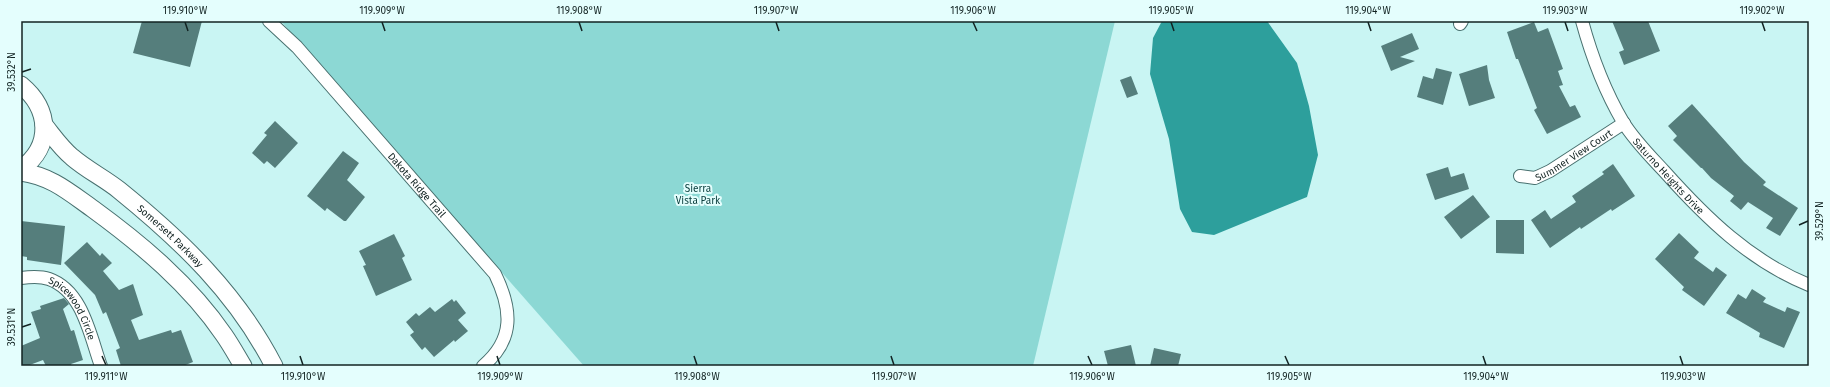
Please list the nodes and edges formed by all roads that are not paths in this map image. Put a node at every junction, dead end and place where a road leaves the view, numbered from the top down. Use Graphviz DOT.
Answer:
graph roads {
  1 [pos="269,21"];
  2 [pos="1582,21"];
  3 [pos="21,85"];
  4 [pos="1624,123"];
  5 [pos="44,125"];
  6 [pos="21,171"];
  7 [pos="1520,176"];
  8 [pos="21,278"];
  9 [pos="1809,285"];
  10 [pos="101,366"];
  11 [pos="243,366"];
  12 [pos="274,366"];
  13 [pos="483,366"];
  1 -- 13 [label="street, Dakota Ridge Trail"];
  2 -- 4 [label="street, Saturno Heights Drive"];
  3 -- 5 [label="main road"];
  4 -- 7 [label="street, Summer View Court"];
  4 -- 9 [label="street, Saturno Heights Drive"];
  5 -- 6 [label="main road"];
  5 -- 12 [label="main road, Somersett Parkway"];
  6 -- 11 [label="main road"];
  8 -- 10 [label="street, Spicewood Circle"];
}
